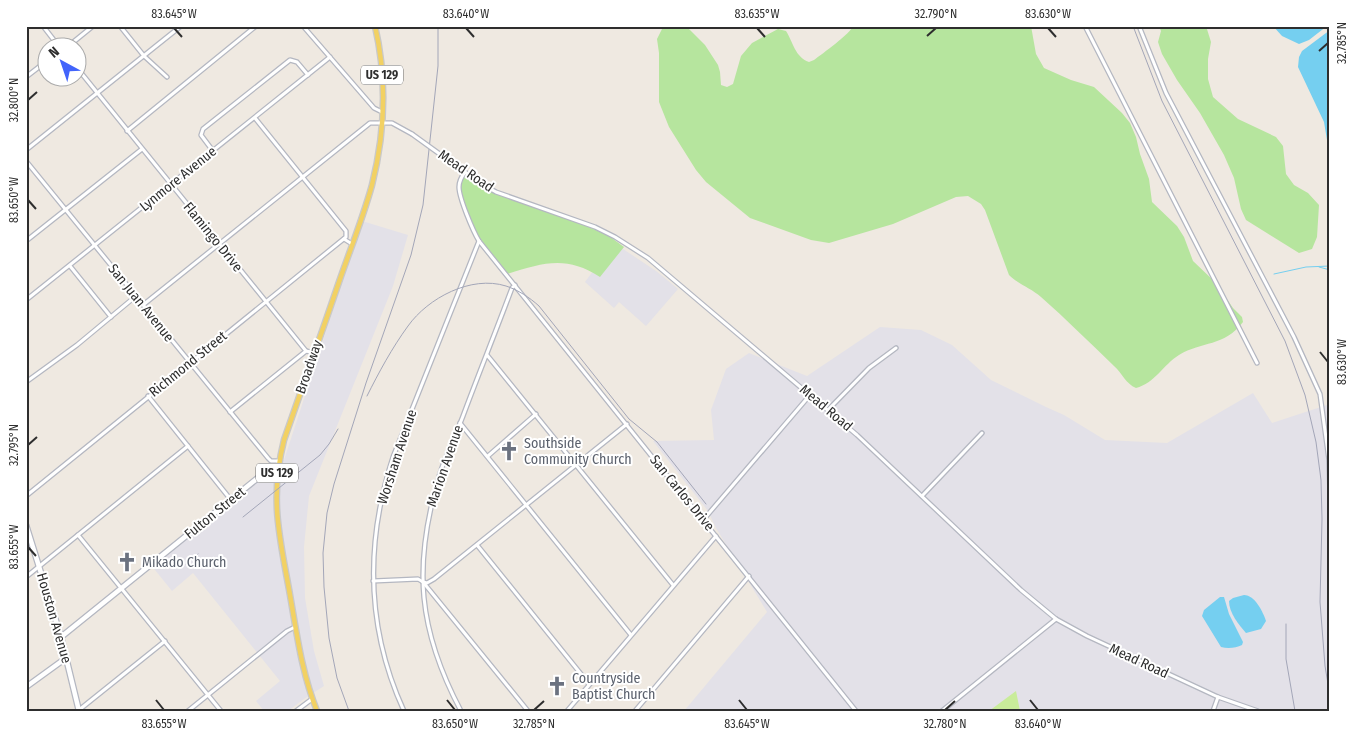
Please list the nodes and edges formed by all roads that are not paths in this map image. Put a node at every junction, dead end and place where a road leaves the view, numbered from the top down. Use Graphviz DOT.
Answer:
graph roads {
  1 [pos="43,26"];
  2 [pos="93,26"];
  3 [pos="120,26"];
  4 [pos="181,26"];
  5 [pos="256,26"];
  6 [pos="303,26"];
  7 [pos="375,26"];
  8 [pos="1084,26"];
  9 [pos="1139,26"];
  10 [pos="52,38"];
  11 [pos="78,38"];
  12 [pos="144,56"];
  13 [pos="330,57"];
  14 [pos="38,68"];
  15 [pos="308,75"];
  16 [pos="26,77"];
  17 [pos="167,77"];
  18 [pos="88,82"];
  19 [pos="97,93"];
  20 [pos="382,112"];
  21 [pos="255,118"];
  22 [pos="382,124"];
  23 [pos="127,131"];
  24 [pos="142,149"];
  25 [pos="26,150"];
  26 [pos="213,151"];
  27 [pos="26,161"];
  28 [pos="464,172"];
  29 [pos="303,177"];
  30 [pos="171,185"];
  31 [pos="66,210"];
  32 [pos="344,239"];
  33 [pos="26,240"];
  34 [pos="479,241"];
  35 [pos="219,244"];
  36 [pos="352,244"];
  37 [pos="95,246"];
  38 [pos="70,266"];
  39 [pos="515,285"];
  40 [pos="136,296"];
  41 [pos="26,300"];
  42 [pos="266,302"];
  43 [pos="143,305"];
  44 [pos="111,317"];
  45 [pos="896,348"];
  46 [pos="306,351"];
  47 [pos="314,353"];
  48 [pos="487,355"];
  49 [pos="190,362"];
  50 [pos="1256,364"];
  51 [pos="26,382"];
  52 [pos="810,395"];
  53 [pos="148,396"];
  54 [pos="828,410"];
  55 [pos="230,412"];
  56 [pos="536,414"];
  57 [pos="460,423"];
  58 [pos="627,424"];
  59 [pos="982,433"];
  60 [pos="188,446"];
  61 [pos="488,456"];
  62 [pos="280,461"];
  63 [pos="576,465"];
  64 [pos="278,471"];
  65 [pos="1330,495"];
  66 [pos="26,496"];
  67 [pos="922,496"];
  68 [pos="231,500"];
  69 [pos="527,505"];
  70 [pos="704,519"];
  71 [pos="26,525"];
  72 [pos="78,535"];
  73 [pos="716,536"];
  74 [pos="477,545"];
  75 [pos="39,566"];
  76 [pos="749,576"];
  77 [pos="26,577"];
  78 [pos="373,581"];
  79 [pos="423,582"];
  80 [pos="673,585"];
  81 [pos="122,588"];
  82 [pos="1056,619"];
  83 [pos="295,627"];
  84 [pos="632,635"];
  85 [pos="61,637"];
  86 [pos="165,641"];
  87 [pos="66,658"];
  88 [pos="589,684"];
  89 [pos="26,687"];
  90 [pos="208,694"];
  91 [pos="1218,697"];
  92 [pos="312,699"];
  93 [pos="79,710"];
  94 [pos="188,711"];
  95 [pos="221,711"];
  96 [pos="296,711"];
  97 [pos="317,711"];
  98 [pos="404,711"];
  99 [pos="461,711"];
  100 [pos="528,711"];
  101 [pos="567,711"];
  102 [pos="635,711"];
  103 [pos="856,711"];
  104 [pos="942,711"];
  105 [pos="1213,711"];
  106 [pos="1258,711"];
  1 -- 10 [label="street"];
  2 -- 11 [label="street"];
  3 -- 12 [label="street"];
  4 -- 12 [label="street"];
  5 -- 23 [label="street"];
  6 -- 13 [label="street"];
  7 -- 20 [label="main road, Broadway / US 129"];
  8 -- 50 [label="street"];
  9 -- 65 [label="street"];
  12 -- 17 [label="street"];
  12 -- 19 [label="street"];
  13 -- 15 [label="street, Lynmore Avenue"];
  13 -- 20 [label="street"];
  14 -- 16 [label="street"];
  15 -- 21 [label="street, Lynmore Avenue"];
  15 -- 26 [label="street"];
  18 -- 19 [label="street, Flamingo Drive"];
  19 -- 23 [label="street, Flamingo Drive"];
  19 -- 25 [label="street"];
  20 -- 22 [label="main road, Broadway / US 129"];
  21 -- 26 [label="street, Lynmore Avenue"];
  21 -- 29 [label="street"];
  22 -- 28 [label="street, Mead Road, bridge"];
  22 -- 29 [label="street"];
  22 -- 36 [label="main road, Broadway / US 129"];
  23 -- 24 [label="street, Flamingo Drive"];
  24 -- 30 [label="street, Flamingo Drive"];
  24 -- 31 [label="street"];
  26 -- 30 [label="street, Lynmore Avenue"];
  27 -- 31 [label="street, San Juan Avenue"];
  28 -- 34 [label="street, San Carlos Drive"];
  28 -- 52 [label="street, Mead Road"];
  29 -- 32 [label="street"];
  29 -- 35 [label="street"];
  30 -- 35 [label="street, Flamingo Drive"];
  30 -- 37 [label="street, Lynmore Avenue"];
  31 -- 33 [label="street"];
  31 -- 37 [label="street, San Juan Avenue"];
  32 -- 36 [label="street"];
  32 -- 42 [label="street, Richmond Street"];
  34 -- 39 [label="street, San Carlos Drive"];
  34 -- 78 [label="street, Worsham Avenue"];
  35 -- 42 [label="street, Flamingo Drive"];
  35 -- 43 [label="street"];
  36 -- 47 [label="main road, Broadway / US 129"];
  37 -- 38 [label="street, Lynmore Avenue"];
  37 -- 40 [label="street, San Juan Avenue"];
  38 -- 41 [label="street, Lynmore Avenue"];
  38 -- 44 [label="street"];
  39 -- 48 [label="street, Marion Avenue"];
  39 -- 58 [label="street, San Carlos Drive"];
  40 -- 43 [label="street, San Juan Avenue"];
  40 -- 44 [label="street"];
  42 -- 46 [label="street, Flamingo Drive"];
  42 -- 49 [label="street, Richmond Street"];
  43 -- 49 [label="street, San Juan Avenue"];
  44 -- 51 [label="street"];
  45 -- 54 [label="street"];
  46 -- 47 [label="street"];
  46 -- 55 [label="street"];
  47 -- 62 [label="main road, Broadway / US 129"];
  48 -- 56 [label="street"];
  48 -- 57 [label="street, Marion Avenue"];
  49 -- 53 [label="street, Richmond Street"];
  49 -- 55 [label="street, San Juan Avenue"];
  52 -- 54 [label="street, Mead Road"];
  52 -- 70 [label="street"];
  53 -- 60 [label="street"];
  53 -- 66 [label="street, Richmond Street"];
  54 -- 67 [label="street, Mead Road"];
  55 -- 62 [label="street, San Juan Avenue"];
  56 -- 61 [label="street"];
  56 -- 63 [label="street"];
  57 -- 61 [label="street"];
  57 -- 79 [label="street, Marion Avenue"];
  58 -- 63 [label="street"];
  58 -- 70 [label="street, San Carlos Drive"];
  59 -- 67 [label="street"];
  60 -- 68 [label="street"];
  60 -- 72 [label="street"];
  61 -- 69 [label="street"];
  62 -- 64 [label="main road, Broadway / US 129"];
  63 -- 69 [label="street"];
  63 -- 80 [label="street"];
  64 -- 68 [label="street, Fulton Street"];
  64 -- 83 [label="main road, Broadway / US 129"];
  67 -- 82 [label="street, Mead Road"];
  68 -- 81 [label="street, Fulton Street"];
  69 -- 74 [label="street"];
  69 -- 84 [label="street"];
  70 -- 73 [label="street, San Carlos Drive"];
  71 -- 75 [label="street, Houston Avenue"];
  72 -- 75 [label="street"];
  72 -- 81 [label="street"];
  73 -- 76 [label="street, San Carlos Drive"];
  73 -- 80 [label="street"];
  74 -- 79 [label="street"];
  74 -- 88 [label="street"];
  75 -- 77 [label="street"];
  75 -- 85 [label="street, Houston Avenue"];
  76 -- 102 [label="street"];
  76 -- 103 [label="street, San Carlos Drive"];
  78 -- 79 [label="street"];
  78 -- 98 [label="street, Worsham Avenue"];
  79 -- 99 [label="street, Marion Avenue"];
  79 -- 100 [label="street"];
  80 -- 84 [label="street"];
  81 -- 85 [label="street, Fulton Street"];
  81 -- 86 [label="street"];
  82 -- 91 [label="street, Mead Road"];
  82 -- 104 [label="street"];
  83 -- 90 [label="street"];
  83 -- 92 [label="main road, Broadway / US 129"];
  84 -- 88 [label="street"];
  85 -- 87 [label="street, Houston Avenue"];
  86 -- 90 [label="street"];
  86 -- 93 [label="street"];
  87 -- 89 [label="street"];
  87 -- 93 [label="street, Houston Avenue"];
  88 -- 101 [label="street"];
  90 -- 94 [label="street"];
  90 -- 95 [label="street"];
  91 -- 105 [label="street"];
  91 -- 106 [label="street, Mead Road"];
  92 -- 96 [label="street"];
  92 -- 97 [label="main road, Broadway / US 129"];
}
